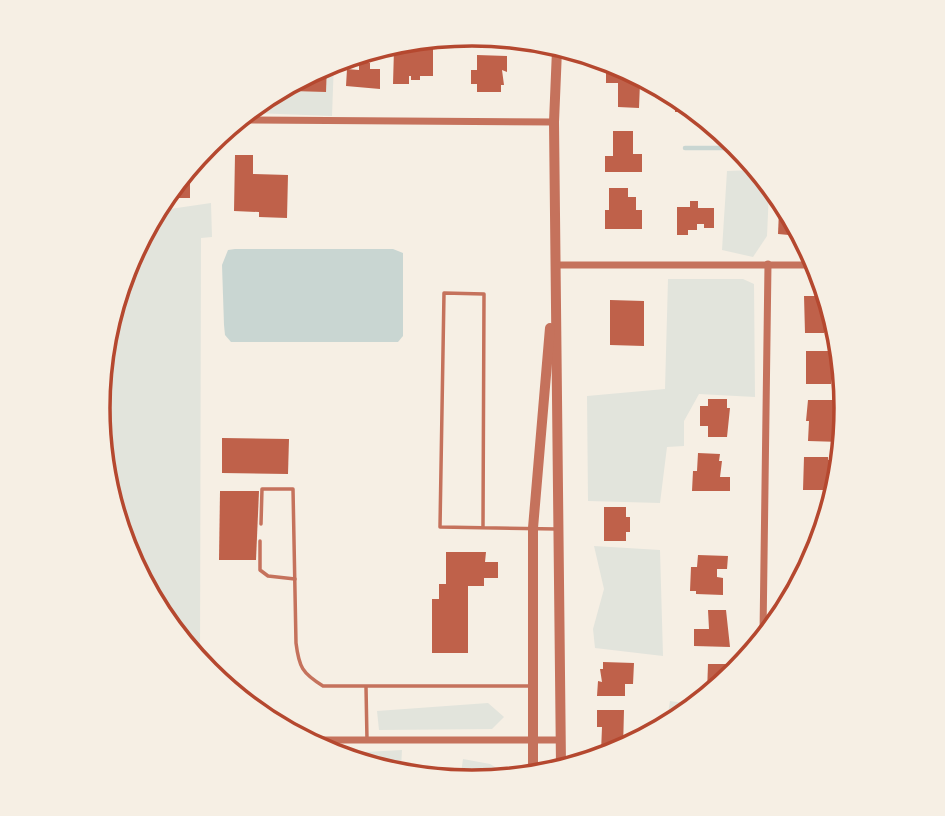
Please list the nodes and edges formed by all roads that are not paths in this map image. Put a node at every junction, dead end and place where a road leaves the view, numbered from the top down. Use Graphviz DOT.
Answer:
graph roads {
  1 [pos="557,56"];
  2 [pos="252,120"];
  3 [pos="554,122"];
  4 [pos="768,264"];
  5 [pos="555,265"];
  6 [pos="805,265"];
  7 [pos="261,524"];
  8 [pos="483,527"];
  9 [pos="533,528"];
  10 [pos="557,528"];
  11 [pos="260,541"];
  12 [pos="295,579"];
  13 [pos="763,625"];
  14 [pos="534,686"];
  15 [pos="366,687"];
  16 [pos="327,740"];
  17 [pos="367,740"];
  18 [pos="534,740"];
  19 [pos="560,740"];
  20 [pos="561,759"];
  21 [pos="533,765"];
  1 -- 3 [label="street"];
  2 -- 3 [label="street"];
  3 -- 5 [label="street"];
  4 -- 5 [label="street"];
  4 -- 6 [label="street"];
  4 -- 13 [label="street"];
  5 -- 9 [label="street"];
  5 -- 10 [label="street"];
  7 -- 12 [label="lane"];
  8 -- 8 [label="lane"];
  8 -- 9 [label="lane"];
  9 -- 10 [label="lane"];
  9 -- 14 [label="street"];
  10 -- 19 [label="street"];
  11 -- 12 [label="lane"];
  12 -- 15 [label="lane"];
  14 -- 15 [label="lane"];
  14 -- 18 [label="street"];
  15 -- 17 [label="lane"];
  16 -- 17 [label="street"];
  17 -- 18 [label="street"];
  18 -- 19 [label="street"];
  18 -- 21 [label="street"];
  19 -- 20 [label="street"];
}
